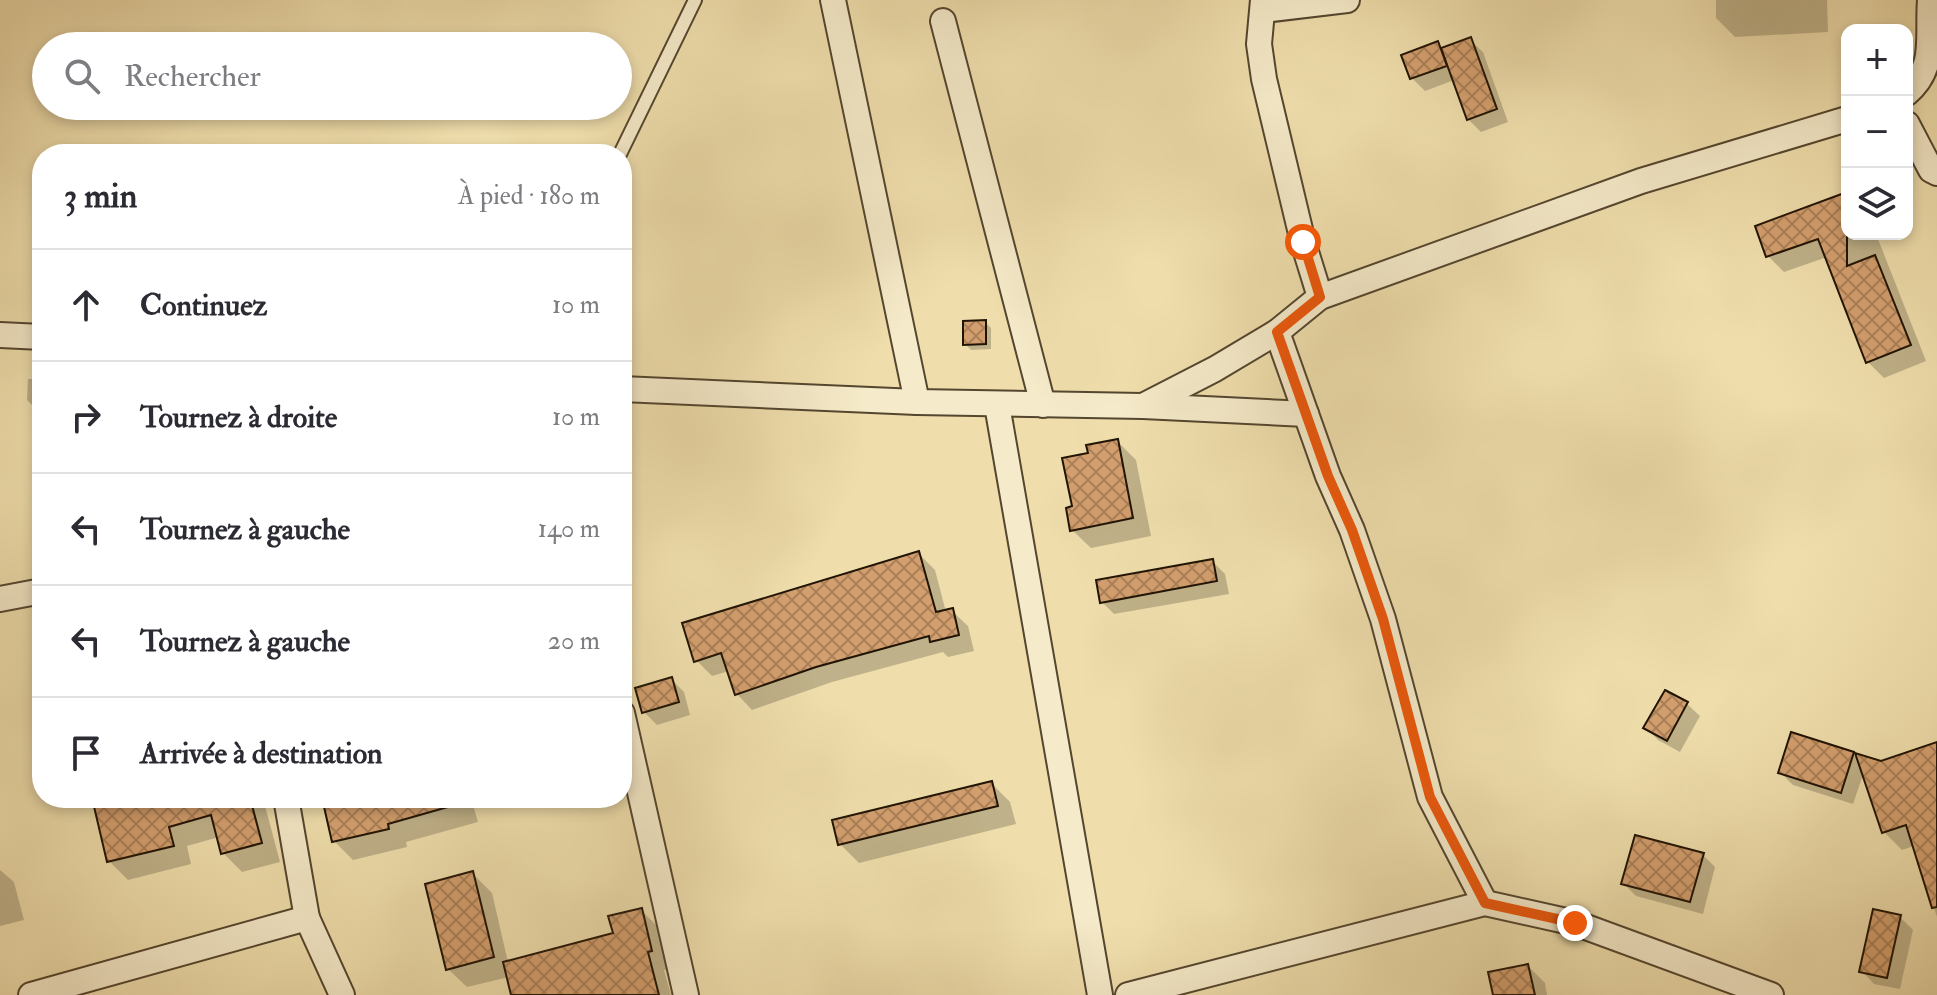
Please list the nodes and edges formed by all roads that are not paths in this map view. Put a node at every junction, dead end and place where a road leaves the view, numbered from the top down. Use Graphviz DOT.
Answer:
graph roads {
  1 [pos="695,0"];
  2 [pos="833,0"];
  3 [pos="1347,0"];
  4 [pos="1930,0"];
  5 [pos="1263,5"];
  6 [pos="943,21"];
  7 [pos="1913,88"];
  8 [pos="1841,121"];
  9 [pos="1913,136"];
  10 [pos="625,144"];
  11 [pos="1937,173"];
  12 [pos="1320,297"];
  13 [pos="1277,332"];
  14 [pos="0,335"];
  15 [pos="32,337"];
  16 [pos="632,389"];
  17 [pos="917,402"];
  18 [pos="997,405"];
  19 [pos="1043,405"];
  20 [pos="1143,406"];
  21 [pos="1306,414"];
  22 [pos="32,593"];
  23 [pos="0,599"];
  24 [pos="632,757"];
  25 [pos="288,808"];
  26 [pos="1485,903"];
  27 [pos="307,918"];
  28 [pos="31,995"];
  29 [pos="342,995"];
  30 [pos="686,995"];
  31 [pos="1100,995"];
  32 [pos="1128,995"];
  33 [pos="1771,995"];
  1 -- 10 [label="lane"];
  2 -- 17 [label="street"];
  3 -- 5 [label="street"];
  4 -- 7 [label="street"];
  5 -- 12 [label="street"];
  6 -- 19 [label="street"];
  8 -- 12 [label="street"];
  9 -- 11 [label="street"];
  12 -- 13 [label="street"];
  13 -- 20 [label="street"];
  13 -- 21 [label="street"];
  14 -- 15 [label="street"];
  16 -- 17 [label="street"];
  17 -- 18 [label="street"];
  18 -- 19 [label="street"];
  18 -- 31 [label="street"];
  19 -- 20 [label="street"];
  20 -- 21 [label="street"];
  21 -- 26 [label="street"];
  22 -- 23 [label="street"];
  24 -- 30 [label="street"];
  25 -- 27 [label="street"];
  26 -- 32 [label="street"];
  26 -- 33 [label="street"];
  27 -- 28 [label="street"];
  27 -- 29 [label="street"];
}
